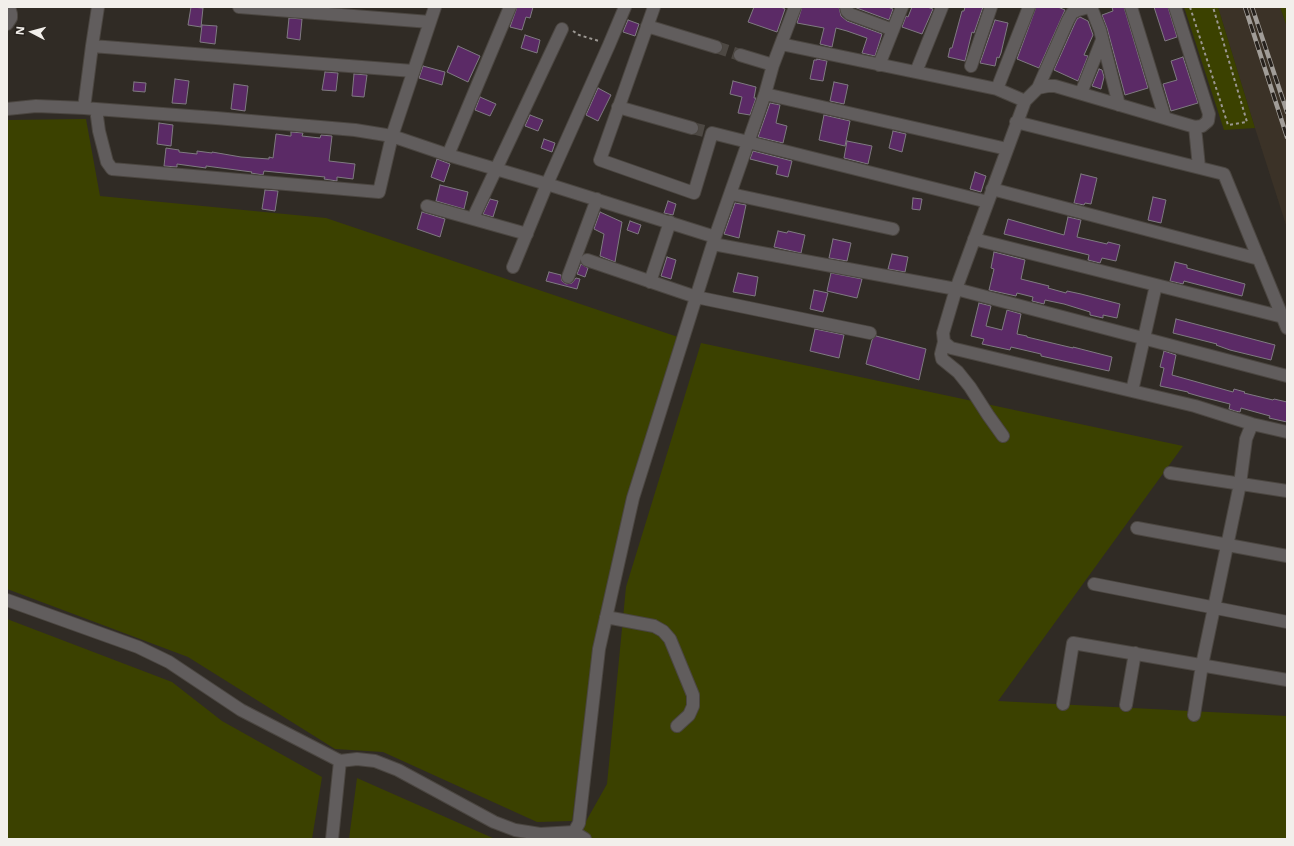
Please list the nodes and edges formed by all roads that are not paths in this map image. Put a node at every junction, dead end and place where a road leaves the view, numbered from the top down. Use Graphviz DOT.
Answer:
graph roads {
  1 [pos="9,7"];
  2 [pos="98,7"];
  3 [pos="239,7"];
  4 [pos="434,7"];
  5 [pos="510,7"];
  6 [pos="625,7"];
  7 [pos="654,7"];
  8 [pos="795,7"];
  9 [pos="846,7"];
  10 [pos="902,7"];
  11 [pos="942,7"];
  12 [pos="991,7"];
  13 [pos="1029,7"];
  14 [pos="1090,7"];
  15 [pos="1131,7"];
  16 [pos="1175,7"];
  17 [pos="430,22"];
  18 [pos="7,24"];
  19 [pos="647,26"];
  20 [pos="562,29"];
  21 [pos="893,30"];
  22 [pos="1102,40"];
  23 [pos="781,44"];
  24 [pos="92,46"];
  25 [pos="716,47"];
  26 [pos="740,55"];
  27 [pos="879,64"];
  28 [pos="774,65"];
  29 [pos="971,66"];
  30 [pos="413,70"];
  31 [pos="916,72"];
  32 [pos="1038,88"];
  33 [pos="997,89"];
  34 [pos="765,94"];
  35 [pos="1081,94"];
  36 [pos="1024,101"];
  37 [pos="1119,105"];
  38 [pos="618,107"];
  39 [pos="84,108"];
  40 [pos="7,109"];
  41 [pos="96,109"];
  42 [pos="1165,118"];
  43 [pos="1016,122"];
  44 [pos="1195,127"];
  45 [pos="692,128"];
  46 [pos="392,136"];
  47 [pos="748,142"];
  48 [pos="1006,149"];
  49 [pos="448,155"];
  50 [pos="1199,167"];
  51 [pos="496,168"];
  52 [pos="547,184"];
  53 [pos="992,190"];
  54 [pos="731,194"];
  55 [pos="597,199"];
  56 [pos="988,202"];
  57 [pos="427,206"];
  58 [pos="473,218"];
  59 [pos="670,222"];
  60 [pos="893,229"];
  61 [pos="527,234"];
  62 [pos="974,239"];
  63 [pos="714,240"];
  64 [pos="1259,259"];
  65 [pos="586,260"];
  66 [pos="513,267"];
  67 [pos="568,277"];
  68 [pos="650,282"];
  69 [pos="1156,285"];
  70 [pos="956,289"];
  71 [pos="696,297"];
  72 [pos="1285,322"];
  73 [pos="870,333"];
  74 [pos="1143,338"];
  75 [pos="944,342"];
  76 [pos="1287,376"];
  77 [pos="1132,391"];
  78 [pos="1252,424"];
  79 [pos="1287,432"];
  80 [pos="1003,436"];
  81 [pos="1170,473"];
  82 [pos="1240,484"];
  83 [pos="1287,491"];
  84 [pos="1136,528"];
  85 [pos="1228,545"];
  86 [pos="1287,556"];
  87 [pos="1094,584"];
  88 [pos="7,600"];
  89 [pos="1214,608"];
  90 [pos="606,616"];
  91 [pos="1287,622"];
  92 [pos="1135,653"];
  93 [pos="1202,665"];
  94 [pos="1287,680"];
  95 [pos="1063,704"];
  96 [pos="1126,705"];
  97 [pos="1194,715"];
  98 [pos="677,726"];
  99 [pos="340,761"];
  100 [pos="574,832"];
  101 [pos="332,839"];
  102 [pos="585,839"];
  1 -- 18 [label="street"];
  2 -- 24 [label="street"];
  3 -- 17 [label="street"];
  4 -- 17 [label="street"];
  5 -- 49 [label="street"];
  6 -- 52 [label="street"];
  7 -- 19 [label="street"];
  8 -- 23 [label="street"];
  9 -- 21 [label="street"];
  10 -- 21 [label="street"];
  11 -- 31 [label="street"];
  12 -- 29 [label="street"];
  13 -- 33 [label="street"];
  14 -- 22 [label="street"];
  14 -- 32 [label="street"];
  15 -- 42 [label="street"];
  16 -- 44 [label="street"];
  17 -- 30 [label="street"];
  19 -- 25 [label="street"];
  19 -- 38 [label="street"];
  20 -- 51 [label="street"];
  21 -- 27 [label="street"];
  22 -- 35 [label="street"];
  22 -- 37 [label="street"];
  23 -- 27 [label="street"];
  23 -- 28 [label="street"];
  24 -- 30 [label="street"];
  24 -- 39 [label="street"];
  26 -- 28 [label="street"];
  27 -- 31 [label="street"];
  28 -- 34 [label="street"];
  30 -- 46 [label="street"];
  31 -- 33 [label="street"];
  32 -- 35 [label="street"];
  32 -- 36 [label="street"];
  33 -- 36 [label="street"];
  34 -- 47 [label="street"];
  34 -- 48 [label="street"];
  35 -- 37 [label="street"];
  36 -- 43 [label="street"];
  37 -- 42 [label="street"];
  38 -- 45 [label="street"];
  38 -- 47 [label="street"];
  39 -- 40 [label="street"];
  39 -- 41 [label="street"];
  41 -- 46 [label="street"];
  41 -- 46 [label="street"];
  42 -- 44 [label="street"];
  43 -- 48 [label="street"];
  43 -- 50 [label="street"];
  44 -- 50 [label="street"];
  46 -- 49 [label="street"];
  47 -- 54 [label="street"];
  47 -- 56 [label="street"];
  48 -- 53 [label="street"];
  49 -- 51 [label="street"];
  50 -- 64 [label="street"];
  51 -- 52 [label="street"];
  51 -- 58 [label="street"];
  52 -- 55 [label="street"];
  52 -- 61 [label="street"];
  53 -- 56 [label="street"];
  53 -- 64 [label="street"];
  54 -- 60 [label="street"];
  54 -- 63 [label="street"];
  55 -- 59 [label="street"];
  55 -- 67 [label="street"];
  56 -- 62 [label="street"];
  57 -- 58 [label="street"];
  58 -- 61 [label="street"];
  59 -- 63 [label="street"];
  59 -- 68 [label="street"];
  61 -- 66 [label="street"];
  62 -- 69 [label="street"];
  62 -- 70 [label="street"];
  63 -- 70 [label="street"];
  63 -- 71 [label="street"];
  64 -- 72 [label="street"];
  65 -- 68 [label="street"];
  68 -- 71 [label="street"];
  69 -- 72 [label="street"];
  69 -- 74 [label="street"];
  70 -- 74 [label="street"];
  70 -- 75 [label="street"];
  71 -- 73 [label="street"];
  71 -- 90 [label="street"];
  74 -- 76 [label="street"];
  74 -- 77 [label="street"];
  75 -- 77 [label="street"];
  75 -- 80 [label="street"];
  77 -- 78 [label="street"];
  78 -- 79 [label="street"];
  78 -- 82 [label="street"];
  81 -- 82 [label="street"];
  82 -- 83 [label="street"];
  82 -- 85 [label="street"];
  84 -- 85 [label="street"];
  85 -- 86 [label="street"];
  85 -- 89 [label="street"];
  87 -- 89 [label="street"];
  88 -- 99 [label="street"];
  89 -- 91 [label="street"];
  89 -- 93 [label="street"];
  90 -- 98 [label="street"];
  90 -- 100 [label="street"];
  92 -- 93 [label="street"];
  92 -- 95 [label="street"];
  92 -- 96 [label="street"];
  93 -- 94 [label="street"];
  93 -- 97 [label="street"];
  99 -- 100 [label="street"];
  99 -- 101 [label="street"];
  100 -- 102 [label="street"];
}
